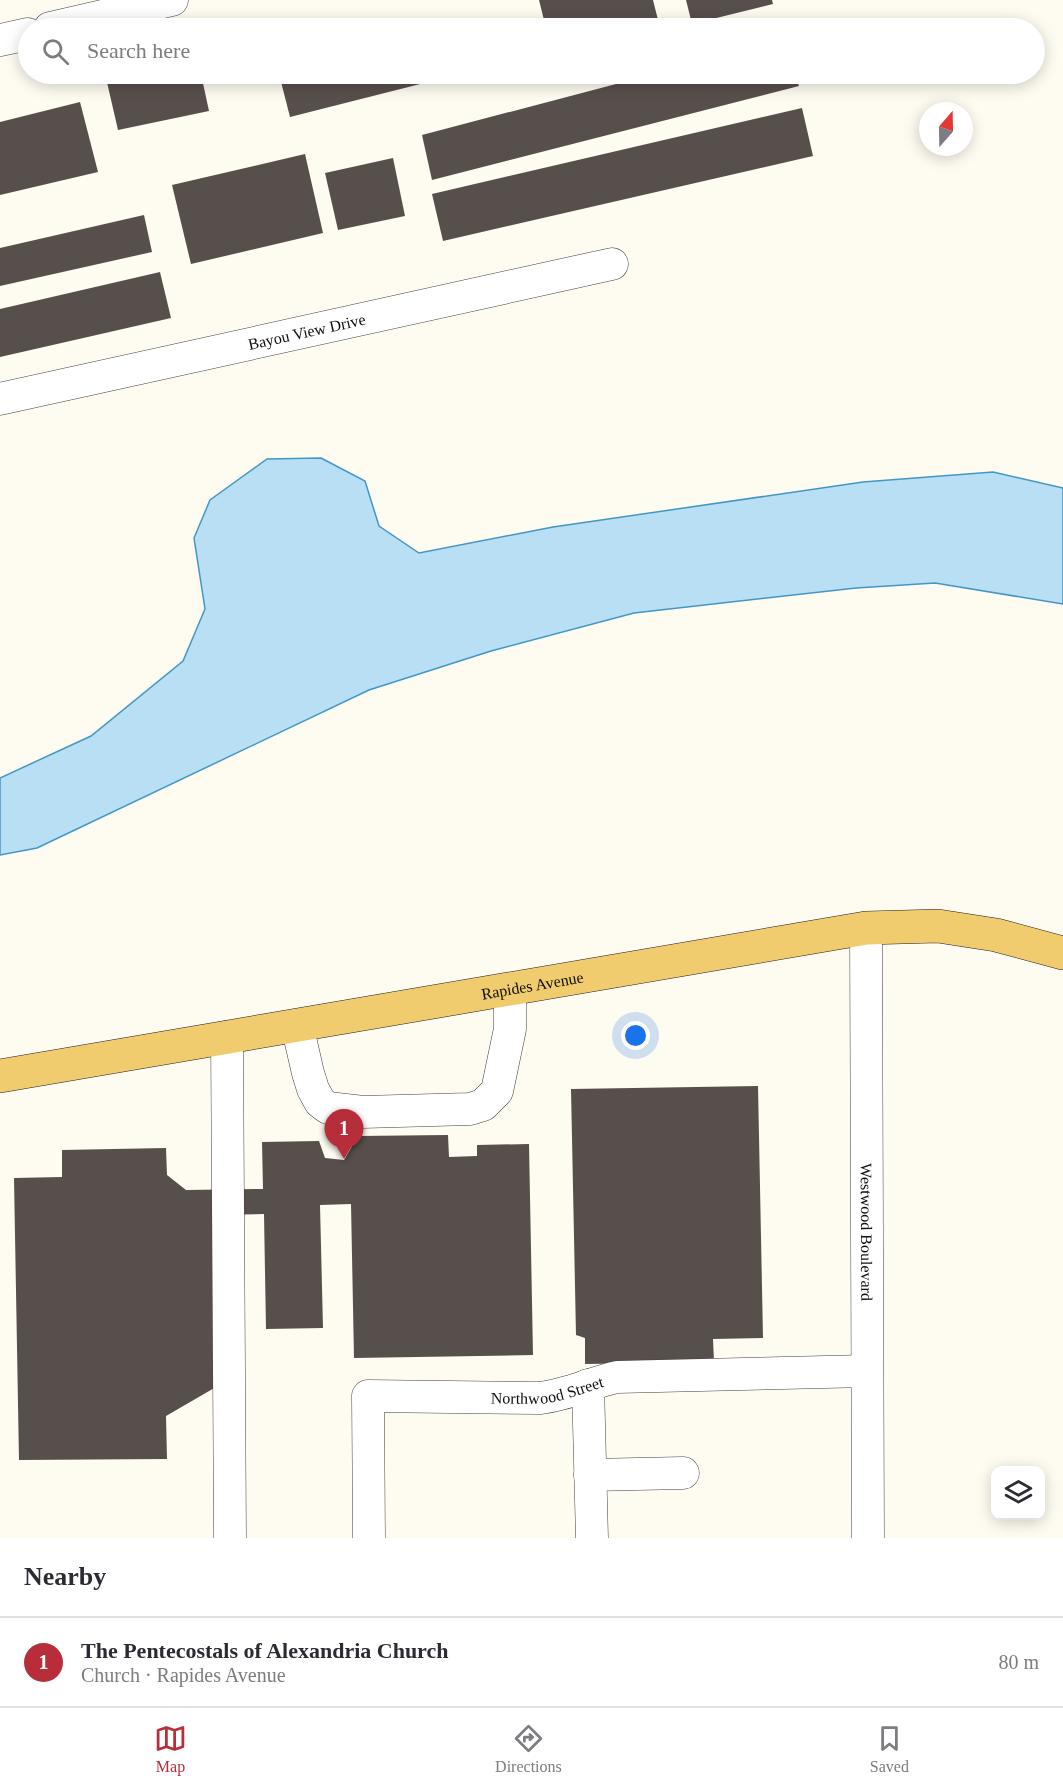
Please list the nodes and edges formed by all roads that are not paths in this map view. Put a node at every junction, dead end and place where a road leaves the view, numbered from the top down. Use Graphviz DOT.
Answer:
graph roads {
  1 [pos="172,0"];
  2 [pos="94,18"];
  3 [pos="18,36"];
  4 [pos="0,40"];
  5 [pos="612,264"];
  6 [pos="0,399"];
  7 [pos="866,928"];
  8 [pos="1063,953"];
  9 [pos="510,989"];
  10 [pos="297,1025"];
  11 [pos="227,1037"];
  12 [pos="0,1077"];
  13 [pos="867,1371"];
  14 [pos="588,1385"];
  15 [pos="683,1473"];
  16 [pos="590,1475"];
  17 [pos="230,1538"];
  18 [pos="369,1538"];
  19 [pos="592,1538"];
  20 [pos="868,1538"];
  1 -- 2 [label="street"];
  3 -- 4 [label="street"];
  5 -- 6 [label="street, Bayou View Drive"];
  7 -- 8 [label="main road, Rapides Avenue"];
  7 -- 9 [label="main road, Rapides Avenue"];
  7 -- 13 [label="street, Westwood Boulevard"];
  9 -- 10 [label="main road, Rapides Avenue"];
  9 -- 10 [label="street"];
  10 -- 11 [label="main road, Rapides Avenue"];
  11 -- 12 [label="main road, Rapides Avenue"];
  11 -- 17 [label="street"];
  13 -- 14 [label="street, Northwood Street"];
  13 -- 20 [label="street, Westwood Boulevard"];
  14 -- 16 [label="street"];
  14 -- 18 [label="street, Northwood Street"];
  15 -- 16 [label="street"];
  16 -- 19 [label="street"];
}
